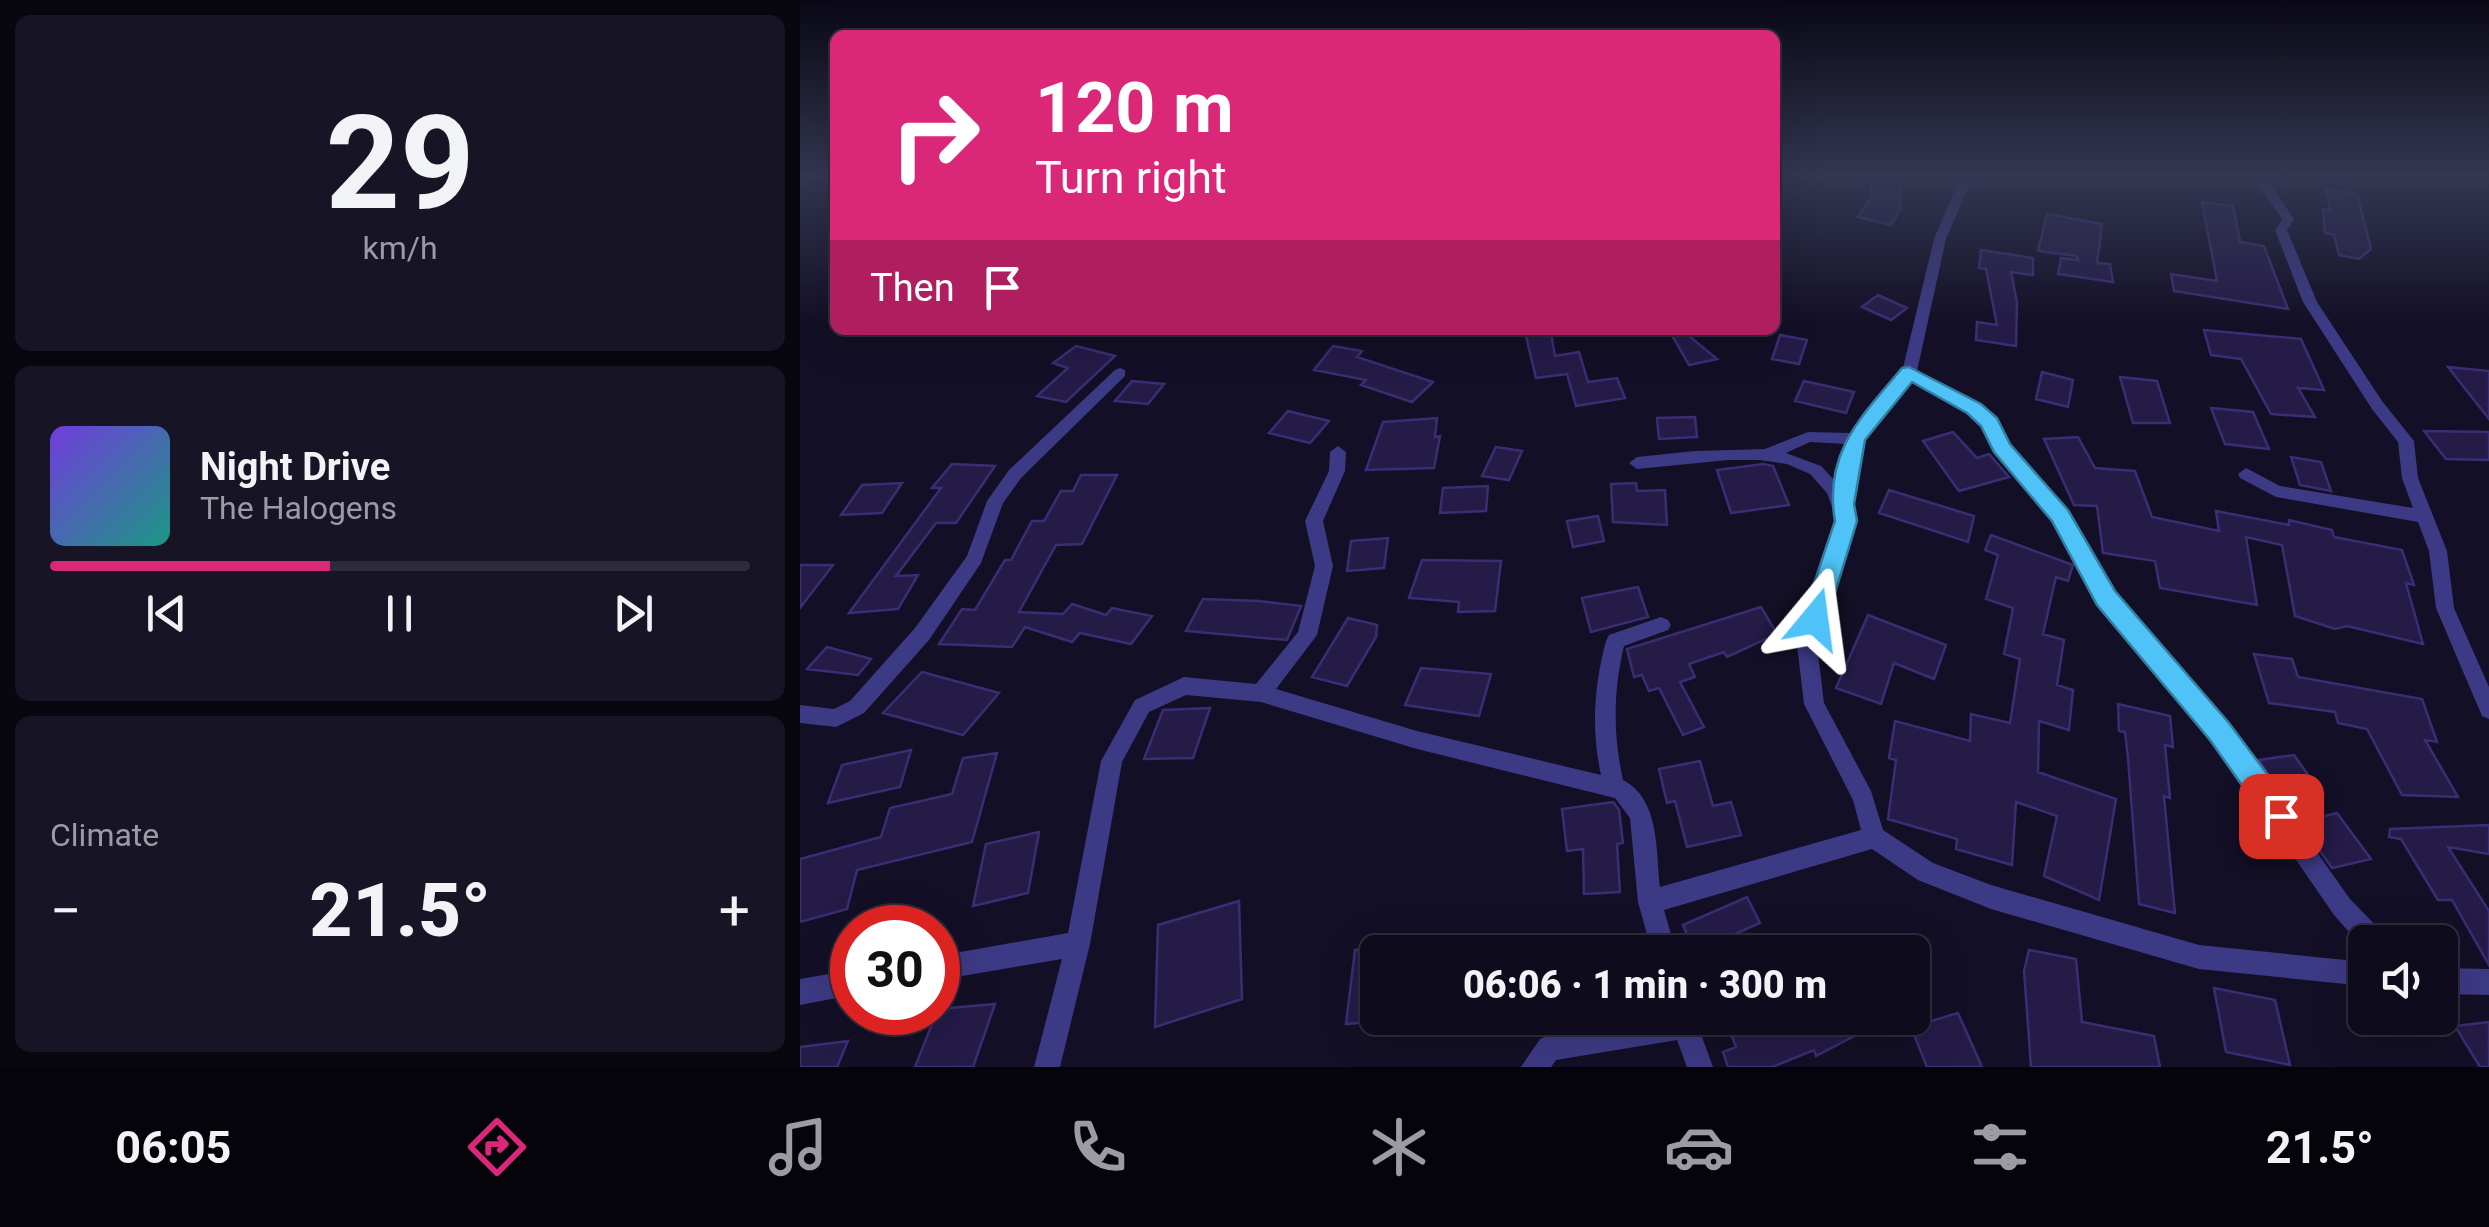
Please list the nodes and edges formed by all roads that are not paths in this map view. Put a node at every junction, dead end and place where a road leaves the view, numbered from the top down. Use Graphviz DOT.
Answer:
graph roads {
  1 [pos="1946,226"];
  2 [pos="2284,226"];
  3 [pos="1120,373"];
  4 [pos="1909,373"];
  5 [pos="1854,439"];
  6 [pos="1338,452"];
  7 [pos="1770,453"];
  8 [pos="1638,464"];
  9 [pos="2246,474"];
  10 [pos="1843,504"];
  11 [pos="2422,516"];
  12 [pos="1661,625"];
  13 [pos="1260,693"];
  14 [pos="2489,710"];
  15 [pos="800,714"];
  16 [pos="1614,787"];
  17 [pos="1874,837"];
  18 [pos="1650,902"];
  19 [pos="2358,925"];
  20 [pos="1659,935"];
  21 [pos="1078,944"];
  22 [pos="960,964"];
  23 [pos="2348,972"];
  24 [pos="2458,981"];
  25 [pos="2489,982"];
  26 [pos="830,987"];
  27 [pos="800,992"];
  28 [pos="1616,1035"];
  29 [pos="1688,1035"];
  30 [pos="1047,1067"];
  31 [pos="1534,1067"];
  32 [pos="1700,1067"];
  1 -- 4 [label="street"];
  2 -- 11 [label="street"];
  3 -- 15 [label="street"];
  4 -- 5 [label="street"];
  4 -- 19 [label="street"];
  5 -- 7 [label="street"];
  5 -- 10 [label="street"];
  6 -- 13 [label="street"];
  7 -- 8 [label="street"];
  7 -- 10 [label="street"];
  9 -- 11 [label="street"];
  10 -- 17 [label="street"];
  11 -- 14 [label="street"];
  12 -- 16 [label="street"];
  13 -- 16 [label="street"];
  13 -- 21 [label="street"];
  16 -- 18 [label="street"];
  17 -- 18 [label="street"];
  17 -- 23 [label="street"];
  18 -- 20 [label="street"];
  21 -- 22 [label="street"];
  21 -- 30 [label="street"];
  24 -- 25 [label="street"];
  26 -- 27 [label="street"];
  28 -- 31 [label="street"];
  29 -- 32 [label="street"];
}
